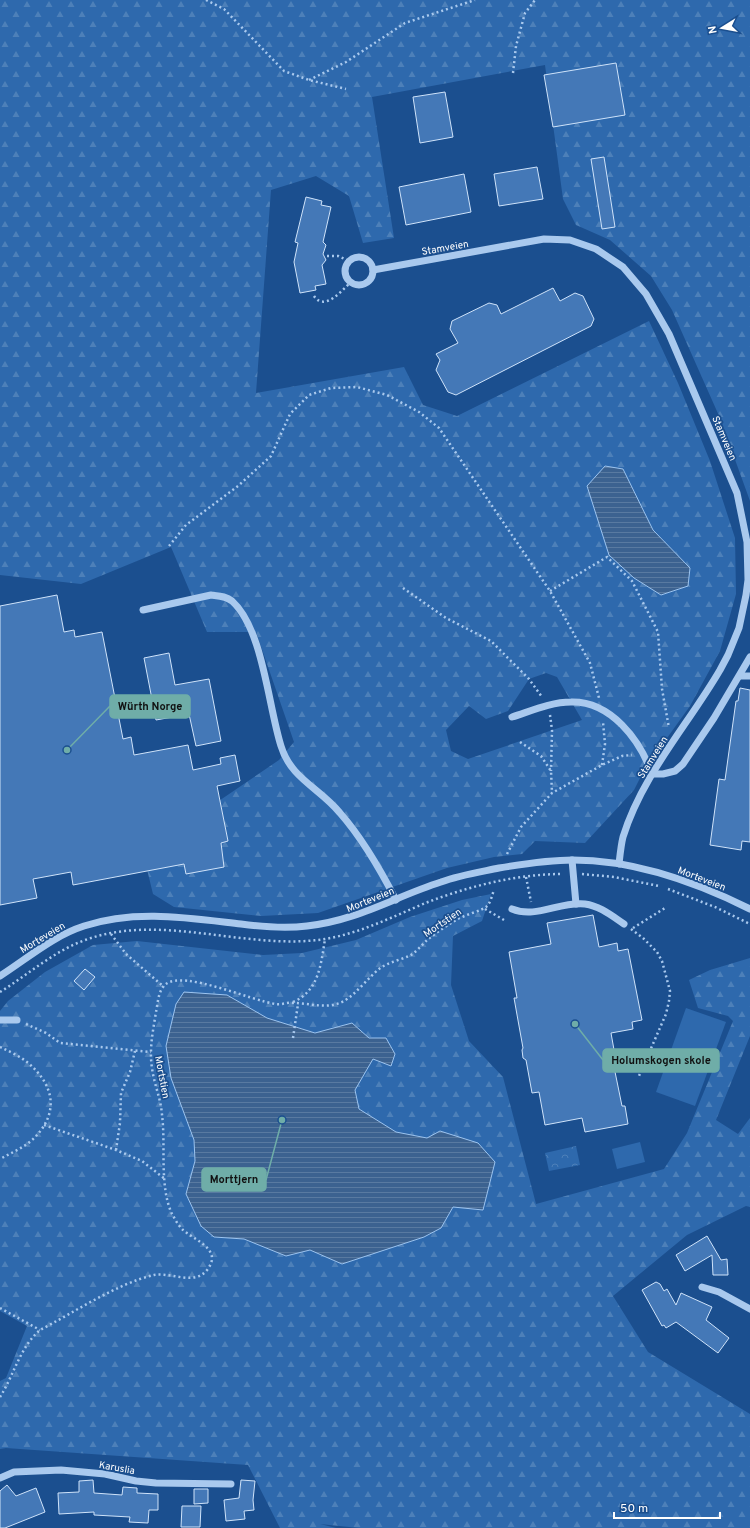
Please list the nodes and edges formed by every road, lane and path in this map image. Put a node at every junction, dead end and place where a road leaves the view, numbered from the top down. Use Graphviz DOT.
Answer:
graph roads {
  1 [pos="206,0"];
  2 [pos="475,0"];
  3 [pos="534,0"];
  4 [pos="513,73"];
  5 [pos="309,80"];
  6 [pos="346,89"];
  7 [pos="327,256"];
  8 [pos="349,261"];
  9 [pos="373,270"];
  10 [pos="350,282"];
  11 [pos="314,296"];
  12 [pos="169,546"];
  13 [pos="403,588"];
  14 [pos="550,591"];
  15 [pos="143,610"];
  16 [pos="750,657"];
  17 [pos="740,676"];
  18 [pos="750,676"];
  19 [pos="549,706"];
  20 [pos="602,708"];
  21 [pos="512,717"];
  22 [pos="520,742"];
  23 [pos="672,744"];
  24 [pos="644,754"];
  25 [pos="602,765"];
  26 [pos="551,771"];
  27 [pos="652,774"];
  28 [pos="552,793"];
  29 [pos="507,854"];
  30 [pos="572,860"];
  31 [pos="619,864"];
  32 [pos="526,877"];
  33 [pos="668,889"];
  34 [pos="494,890"];
  35 [pos="396,900"];
  36 [pos="576,904"];
  37 [pos="665,908"];
  38 [pos="485,909"];
  39 [pos="512,909"];
  40 [pos="750,909"];
  41 [pos="533,912"];
  42 [pos="504,920"];
  43 [pos="624,924"];
  44 [pos="750,924"];
  45 [pos="632,929"];
  46 [pos="110,934"];
  47 [pos="325,939"];
  48 [pos="0,976"];
  49 [pos="164,987"];
  50 [pos="292,1002"];
  51 [pos="298,1004"];
  52 [pos="0,1020"];
  53 [pos="17,1020"];
  54 [pos="293,1038"];
  55 [pos="0,1046"];
  56 [pos="135,1051"];
  57 [pos="151,1052"];
  58 [pos="639,1076"];
  59 [pos="44,1125"];
  60 [pos="116,1150"];
  61 [pos="0,1159"];
  62 [pos="165,1179"];
  63 [pos="702,1287"];
  64 [pos="0,1308"];
  65 [pos="750,1308"];
  66 [pos="40,1330"];
  67 [pos="0,1397"];
  68 [pos="0,1478"];
  69 [pos="231,1484"];
  1 -- 5 [label="path"];
  2 -- 5 [label="path"];
  3 -- 4 [label="path"];
  5 -- 6 [label="path"];
  7 -- 8 [label="path"];
  8 -- 9 [label="street"];
  8 -- 10 [label="street"];
  9 -- 10 [label="street"];
  9 -- 23 [label="street, Stamveien"];
  10 -- 11 [label="path"];
  12 -- 14 [label="path"];
  13 -- 19 [label="path"];
  14 -- 20 [label="path"];
  14 -- 23 [label="path"];
  15 -- 35 [label="street"];
  16 -- 17 [label="street"];
  17 -- 18 [label="street"];
  17 -- 27 [label="street"];
  19 -- 20 [label="street"];
  19 -- 21 [label="street"];
  19 -- 26 [label="path"];
  20 -- 24 [label="street"];
  20 -- 25 [label="path"];
  22 -- 26 [label="path"];
  23 -- 27 [label="street, Stamveien"];
  24 -- 25 [label="path"];
  24 -- 27 [label="street"];
  25 -- 28 [label="path"];
  26 -- 28 [label="path"];
  27 -- 31 [label="street, Stamveien"];
  28 -- 29 [label="path"];
  30 -- 31 [label="street, Morteveien"];
  30 -- 35 [label="street, Morteveien"];
  30 -- 36 [label="street"];
  31 -- 40 [label="street, Morteveien"];
  32 -- 41 [label="path"];
  33 -- 44 [label="path"];
  34 -- 38 [label="path"];
  35 -- 48 [label="street, Morteveien"];
  36 -- 41 [label="street"];
  36 -- 43 [label="street"];
  37 -- 45 [label="path"];
  38 -- 42 [label="path"];
  38 -- 51 [label="path, Mortstien"];
  39 -- 41 [label="street"];
  43 -- 45 [label="path"];
  45 -- 58 [label="path"];
  46 -- 49 [label="path"];
  47 -- 50 [label="path"];
  49 -- 50 [label="path, Mortstien"];
  49 -- 57 [label="path, Mortstien"];
  50 -- 51 [label="path, Mortstien"];
  51 -- 54 [label="path"];
  52 -- 53 [label="street"];
  53 -- 56 [label="path"];
  55 -- 59 [label="path"];
  56 -- 57 [label="path"];
  56 -- 60 [label="path"];
  57 -- 62 [label="path, Mortstien"];
  59 -- 60 [label="path"];
  59 -- 61 [label="path"];
  60 -- 62 [label="path"];
  62 -- 66 [label="path, Mortstien"];
  63 -- 65 [label="street"];
  64 -- 66 [label="path"];
  66 -- 67 [label="path, Mortstien"];
  68 -- 69 [label="street, Karuslia"];
}
